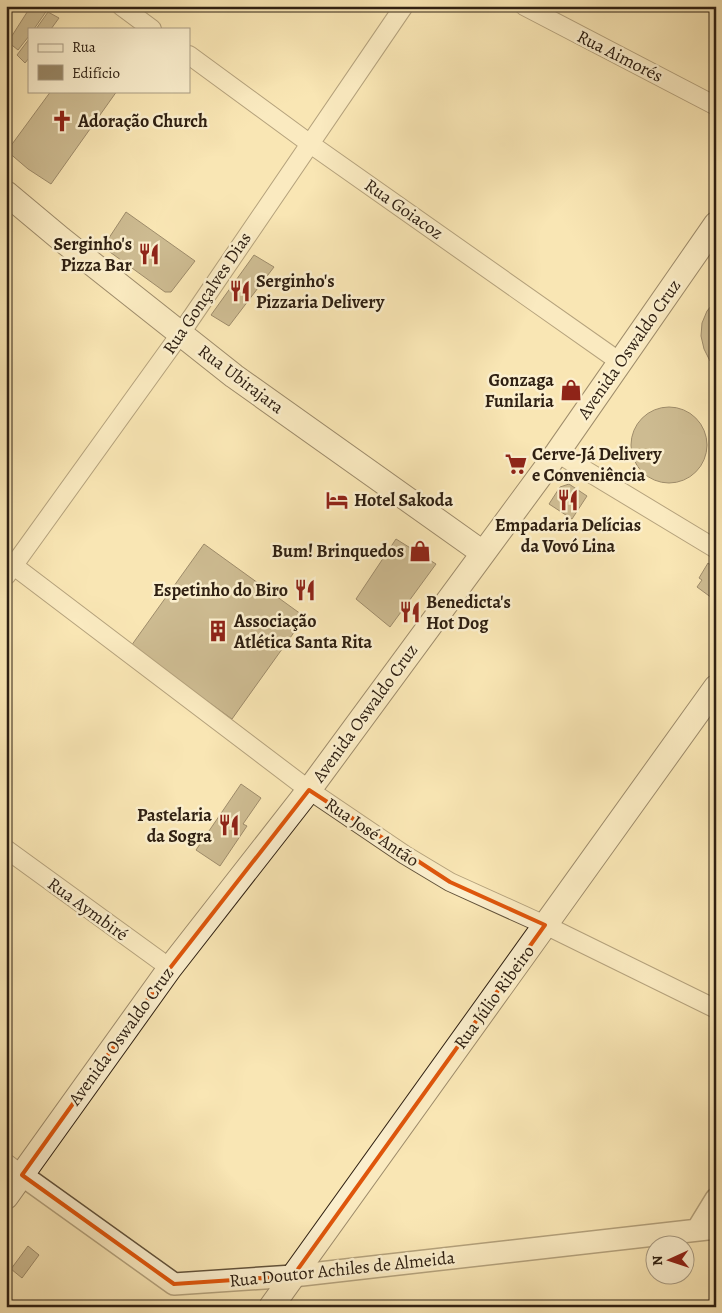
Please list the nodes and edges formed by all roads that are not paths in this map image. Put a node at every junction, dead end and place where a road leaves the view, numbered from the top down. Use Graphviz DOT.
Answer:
graph roads {
  1 [pos="121,6"];
  2 [pos="404,6"];
  3 [pos="524,6"];
  4 [pos="151,28"];
  5 [pos="190,56"];
  6 [pos="716,106"];
  7 [pos="309,143"];
  8 [pos="6,193"];
  9 [pos="716,224"];
  10 [pos="180,333"];
  11 [pos="620,362"];
  12 [pos="557,453"];
  13 [pos="716,549"];
  14 [pos="484,553"];
  15 [pos="10,571"];
  16 [pos="716,687"];
  17 [pos="309,790"];
  18 [pos="6,849"];
  19 [pos="545,925"];
  20 [pos="170,968"];
  21 [pos="716,1009"];
  22 [pos="14,1169"];
  23 [pos="6,1196"];
  24 [pos="716,1199"];
  25 [pos="707,1229"];
  26 [pos="293,1276"];
  27 [pos="271,1307"];
  1 -- 4 [label="street"];
  2 -- 7 [label="street, Rua Gonçalves Dias"];
  3 -- 6 [label="street, Rua Aimorés"];
  5 -- 7 [label="street, Rua Goiacoz"];
  7 -- 10 [label="street, Rua Gonçalves Dias"];
  7 -- 11 [label="street, Rua Goiacoz"];
  8 -- 10 [label="main road, Rua Ubirajara"];
  9 -- 11 [label="main road, Avenida Oswaldo Cruz"];
  10 -- 14 [label="main road, Rua Ubirajara"];
  10 -- 15 [label="street, Rua Gonçalves Dias"];
  11 -- 12 [label="main road, Avenida Oswaldo Cruz"];
  12 -- 13 [label="street"];
  12 -- 14 [label="main road, Avenida Oswaldo Cruz"];
  14 -- 17 [label="main road, Avenida Oswaldo Cruz"];
  15 -- 17 [label="street, Rua José Antão"];
  16 -- 19 [label="main road, Rua Júlio Ribeiro"];
  17 -- 19 [label="street, Rua José Antão"];
  17 -- 20 [label="main road, Avenida Oswaldo Cruz"];
  18 -- 20 [label="street, Rua Aymbiré"];
  19 -- 21 [label="street, Rua José Antão"];
  19 -- 26 [label="main road, Rua Júlio Ribeiro"];
  20 -- 22 [label="main road, Avenida Oswaldo Cruz"];
  22 -- 23 [label="main road, Avenida Oswaldo Cruz"];
  22 -- 26 [label="street, Rua Doutor Achiles de Almeida"];
  24 -- 25 [label="street"];
  25 -- 26 [label="street, Rua Doutor Achiles de Almeida"];
  26 -- 27 [label="main road, Rua Júlio Ribeiro"];
}
